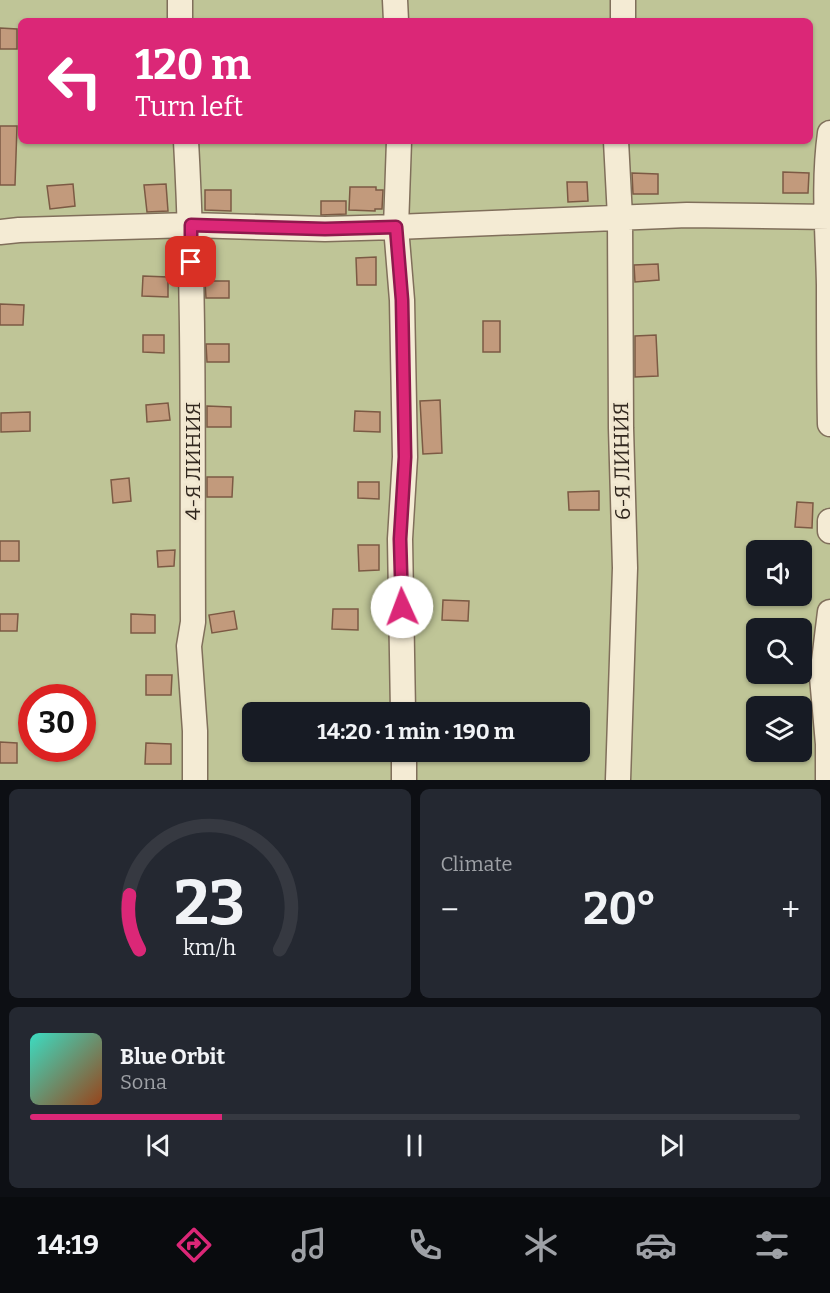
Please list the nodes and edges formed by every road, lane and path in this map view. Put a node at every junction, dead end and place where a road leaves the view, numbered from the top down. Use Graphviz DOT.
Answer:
graph roads {
  1 [pos="180,0"];
  2 [pos="395,0"];
  3 [pos="623,0"];
  4 [pos="180,18"];
  5 [pos="396,18"];
  6 [pos="623,18"];
  7 [pos="830,133"];
  8 [pos="186,144"];
  9 [pos="399,144"];
  10 [pos="616,144"];
  11 [pos="620,217"];
  12 [pos="828,218"];
  13 [pos="191,225"];
  14 [pos="396,227"];
  15 [pos="0,232"];
  16 [pos="830,424"];
  17 [pos="830,521"];
  18 [pos="830,531"];
  19 [pos="830,612"];
  20 [pos="403,702"];
  21 [pos="404,762"];
  22 [pos="195,780"];
  23 [pos="404,780"];
  24 [pos="618,780"];
  25 [pos="828,780"];
  1 -- 4 [label="street"];
  2 -- 5 [label="street"];
  3 -- 6 [label="street"];
  7 -- 12 [label="street"];
  8 -- 13 [label="street, 4-Я ЛИНИЯ"];
  9 -- 14 [label="street"];
  10 -- 11 [label="street, 6-Я ЛИНИЯ"];
  11 -- 12 [label="street"];
  11 -- 14 [label="street"];
  11 -- 24 [label="street, 6-Я ЛИНИЯ"];
  12 -- 16 [label="street"];
  13 -- 14 [label="street"];
  13 -- 15 [label="street"];
  13 -- 22 [label="street, 4-Я ЛИНИЯ"];
  14 -- 20 [label="street"];
  17 -- 18 [label="street"];
  19 -- 25 [label="street"];
  21 -- 23 [label="street"];
}
